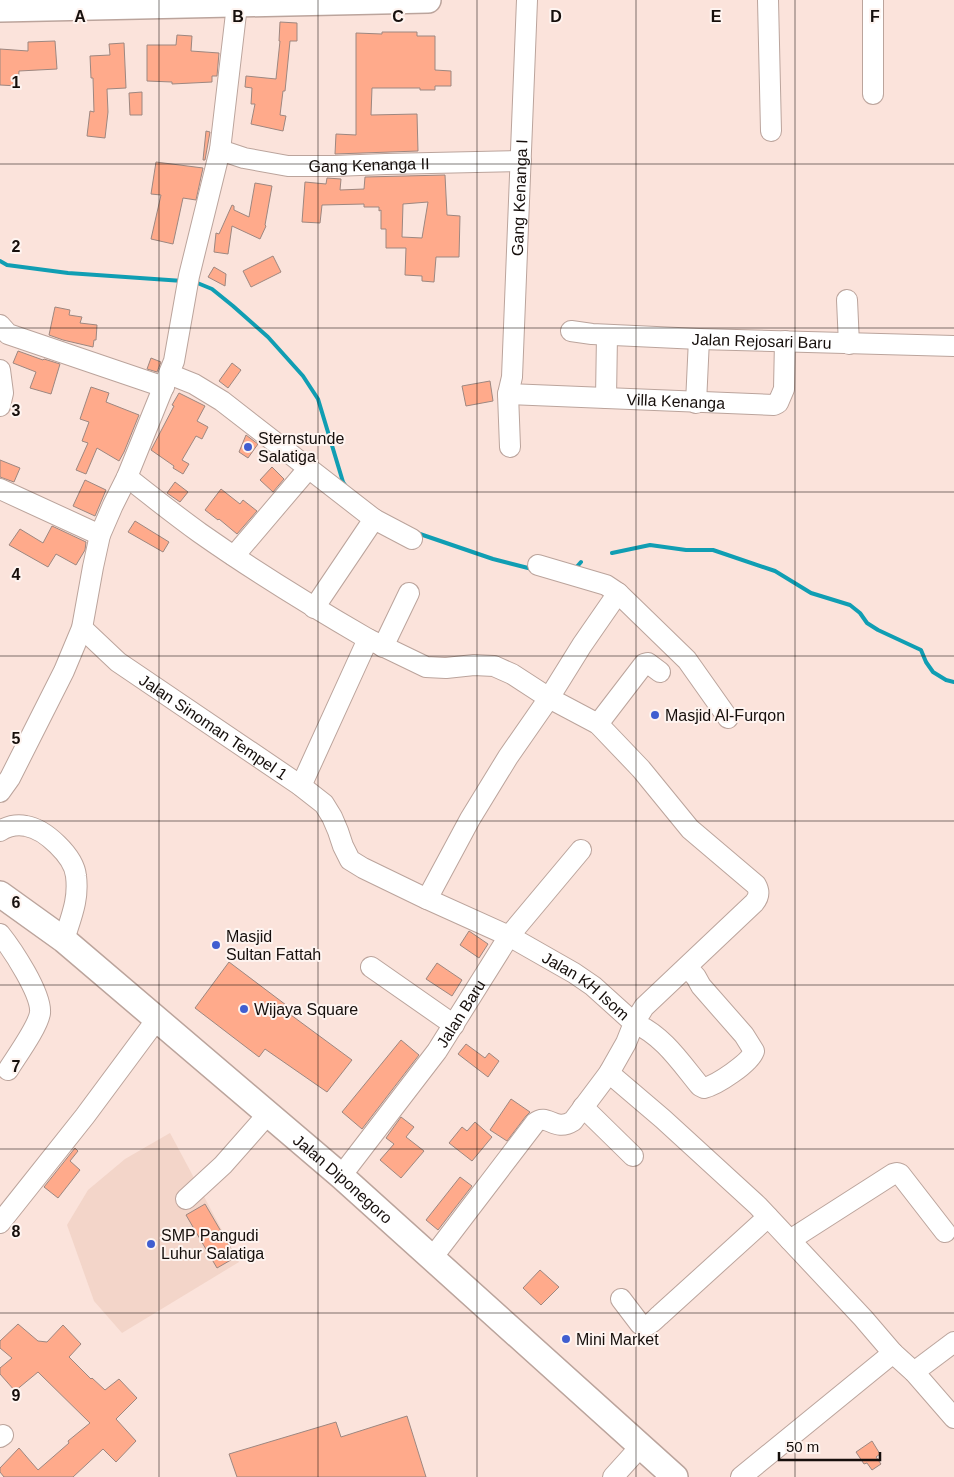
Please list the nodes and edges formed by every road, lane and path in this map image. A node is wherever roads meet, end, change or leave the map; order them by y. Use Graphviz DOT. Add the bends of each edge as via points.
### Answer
graph roads {
  1 [pos="428,0"];
  2 [pos="527,0"];
  3 [pos="768,0"];
  4 [pos="873,0"];
  5 [pos="386,1"];
  6 [pos="52,4"];
  7 [pos="237,5"];
  8 [pos="0,9"];
  9 [pos="873,94"];
  10 [pos="771,131"];
  11 [pos="220,150"];
  12 [pos="521,161"];
  13 [pos="847,300"];
  14 [pos="0,325"];
  15 [pos="571,331"];
  16 [pos="606,334"];
  17 [pos="699,339"];
  18 [pos="785,341"];
  19 [pos="849,344"];
  20 [pos="954,346"];
  21 [pos="0,370"];
  22 [pos="166,381"];
  23 [pos="508,394"];
  24 [pos="606,398"];
  25 [pos="696,402"];
  26 [pos="0,406"];
  27 [pos="510,447"];
  28 [pos="308,469"];
  29 [pos="127,477"];
  30 [pos="0,489"];
  31 [pos="374,519"];
  32 [pos="100,535"];
  33 [pos="412,539"];
  34 [pos="234,556"];
  35 [pos="538,565"];
  36 [pos="409,593"];
  37 [pos="613,593"];
  38 [pos="314,608"];
  39 [pos="82,628"];
  40 [pos="375,643"];
  41 [pos="660,672"];
  42 [pos="548,698"];
  43 [pos="728,718"];
  44 [pos="598,724"];
  45 [pos="302,786"];
  46 [pos="0,792"];
  47 [pos="0,831"];
  48 [pos="338,831"];
  49 [pos="581,850"];
  50 [pos="0,894"];
  51 [pos="427,899"];
  52 [pos="0,934"];
  53 [pos="509,936"];
  54 [pos="64,940"];
  55 [pos="371,967"];
  56 [pos="687,967"];
  57 [pos="157,1019"];
  58 [pos="634,1023"];
  59 [pos="454,1025"];
  60 [pos="8,1070"];
  61 [pos="609,1073"];
  62 [pos="583,1107"];
  63 [pos="268,1114"];
  64 [pos="633,1156"];
  65 [pos="341,1176"];
  66 [pos="186,1199"];
  67 [pos="768,1217"];
  68 [pos="0,1223"];
  69 [pos="945,1232"];
  70 [pos="790,1240"];
  71 [pos="432,1258"];
  72 [pos="621,1299"];
  73 [pos="954,1342"];
  74 [pos="893,1353"];
  75 [pos="914,1372"];
  76 [pos="954,1418"];
  77 [pos="641,1446"];
  78 [pos="613,1477"];
  79 [pos="675,1477"];
  80 [pos="741,1477"];
  1 -- 5 [label="main road"];
  2 -- 12 [label="street, Gang Kenanga I"];
  3 -- 10 [label="street"];
  4 -- 9 [label="street"];
  5 -- 7 [label="main road"];
  6 -- 7 [label="main road"];
  6 -- 8 [label="main road"];
  7 -- 11 [label="street"];
  11 -- 12 [label="street, Gang Kenanga II" via="288,166"];
  11 -- 22 [label="street" via="188,285 174,361"];
  12 -- 23 [label="street, Gang Kenanga I" via="512,377"];
  13 -- 19 [label="street"];
  14 -- 22 [label="street" via="8,334"];
  15 -- 16 [label="street, Jalan Rejosari Baru"];
  16 -- 17 [label="street, Jalan Rejosari Baru"];
  16 -- 24 [label="street"];
  17 -- 18 [label="street, Jalan Rejosari Baru"];
  17 -- 25 [label="street"];
  18 -- 19 [label="street, Jalan Rejosari Baru"];
  18 -- 25 [label="street, Villa Kenanga" via="784,389 778,404"];
  19 -- 20 [label="street, Jalan Rejosari Baru"];
  21 -- 26 [label="street" via="3,393"];
  22 -- 28 [label="street" via="194,384 208,391"];
  22 -- 29 [label="street"];
  23 -- 24 [label="street, Villa Kenanga"];
  23 -- 27 [label="street"];
  24 -- 25 [label="street, Villa Kenanga"];
  28 -- 31 [label="street"];
  28 -- 34 [label="street"];
  29 -- 32 [label="street"];
  29 -- 34 [label="street"];
  30 -- 32 [label="street"];
  31 -- 33 [label="street"];
  31 -- 38 [label="street"];
  32 -- 39 [label="street"];
  34 -- 38 [label="street"];
  35 -- 37 [label="street" via="568,573"];
  36 -- 40 [label="street"];
  37 -- 42 [label="street"];
  37 -- 43 [label="street" via="687,660"];
  38 -- 40 [label="street"];
  39 -- 45 [label="street, Jalan Sinoman Tempel 1" via="118,662"];
  39 -- 46 [label="street" via="64,670"];
  40 -- 42 [label="street" via="426,667 494,666"];
  40 -- 45 [label="street"];
  41 -- 44 [label="street" via="648,663 644,664"];
  42 -- 44 [label="street"];
  42 -- 51 [label="street" via="470,819"];
  44 -- 56 [label="street" via="641,769 690,829 758,889 754,903"];
  45 -- 48 [label="street, Jalan Sinoman Tempel 1" via="324,804"];
  47 -- 54 [label="street" via="8,826 27,826 40,831 63,849 72,862 76,874 76,903"];
  48 -- 51 [label="street, Jalan KH Isom" via="350,860"];
  49 -- 53 [label="street, Jalan Baru"];
  50 -- 54 [label="main road, Jalan Diponegoro"];
  51 -- 53 [label="street, Jalan KH Isom"];
  52 -- 60 [label="street" via="32,984 40,1013"];
  53 -- 58 [label="street, Jalan KH Isom" via="593,986"];
  53 -- 59 [label="street, Jalan Baru"];
  54 -- 57 [label="main road, Jalan Diponegoro"];
  55 -- 59 [label="street"];
  56 -- 58 [label="street" via="644,1007"];
  56 -- 58 [label="street" via="744,1035 754,1051 753,1055 716,1083 704,1088 674,1052 645,1027"];
  57 -- 63 [label="main road, Jalan Diponegoro"];
  57 -- 68 [label="street"];
  58 -- 61 [label="street, Jalan KH Isom"];
  59 -- 65 [label="street, Jalan Baru" via="437,1052"];
  61 -- 62 [label="street, Jalan KH Isom"];
  61 -- 67 [label="street" via="664,1119"];
  62 -- 64 [label="street"];
  62 -- 71 [label="street, Jalan KH Isom" via="567,1124 556,1125 544,1119 535,1123"];
  63 -- 65 [label="main road, Jalan Diponegoro"];
  63 -- 66 [label="street" via="223,1165"];
  65 -- 71 [label="main road, Jalan Diponegoro"];
  67 -- 70 [label="street"];
  67 -- 72 [label="street" via="647,1326 640,1324"];
  69 -- 70 [label="street" via="897,1172"];
  70 -- 74 [label="street"];
  71 -- 77 [label="main road, Jalan Diponegoro"];
  73 -- 75 [label="street"];
  74 -- 75 [label="street"];
  74 -- 80 [label="street"];
  75 -- 76 [label="street"];
  77 -- 78 [label="street"];
  77 -- 79 [label="main road, Jalan Diponegoro"];
}
